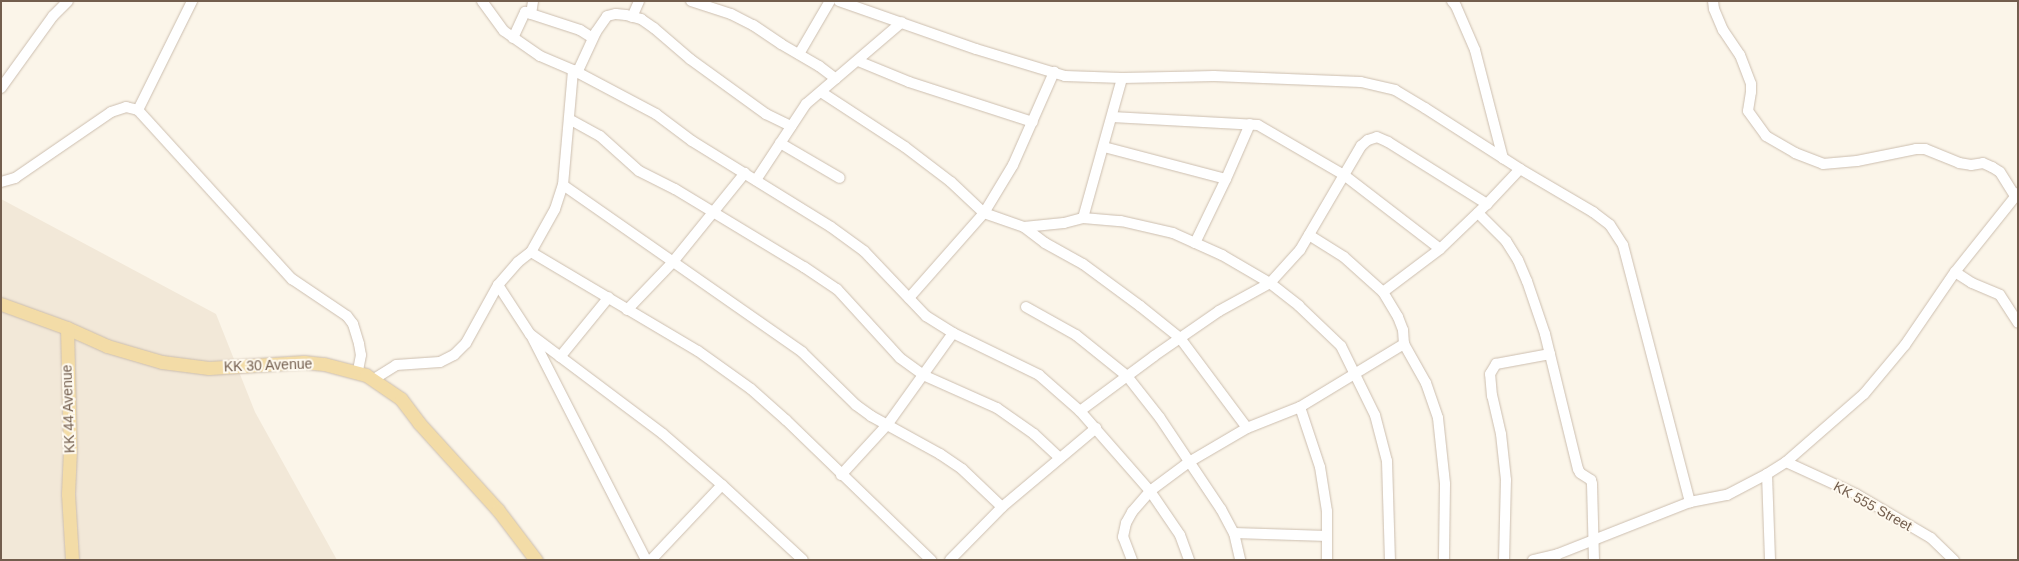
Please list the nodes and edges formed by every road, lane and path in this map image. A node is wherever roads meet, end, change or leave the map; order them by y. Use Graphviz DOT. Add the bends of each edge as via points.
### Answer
graph roads {
  1 [pos="68,1"];
  2 [pos="192,1"];
  3 [pos="482,1"];
  4 [pos="533,1"];
  5 [pos="640,1"];
  6 [pos="690,1"];
  7 [pos="830,1"];
  8 [pos="839,1"];
  9 [pos="1452,1"];
  10 [pos="1713,1"];
  11 [pos="530,14"];
  12 [pos="632,17"];
  13 [pos="902,22"];
  14 [pos="513,38"];
  15 [pos="593,38"];
  16 [pos="799,54"];
  17 [pos="858,61"];
  18 [pos="575,72"];
  19 [pos="1054,72"];
  20 [pos="1122,78"];
  21 [pos="836,79"];
  22 [pos="1,88"];
  23 [pos="820,92"];
  24 [pos="138,110"];
  25 [pos="1112,116"];
  26 [pos="569,119"];
  27 [pos="1033,122"];
  28 [pos="1250,124"];
  29 [pos="791,126"];
  30 [pos="780,143"];
  31 [pos="1104,147"];
  32 [pos="1503,158"];
  33 [pos="1520,169"];
  34 [pos="745,173"];
  35 [pos="1344,175"];
  36 [pos="840,178"];
  37 [pos="1226,179"];
  38 [pos="756,180"];
  39 [pos="1,182"];
  40 [pos="563,185"];
  41 [pos="2017,194"];
  42 [pos="1487,204"];
  43 [pos="713,212"];
  44 [pos="984,213"];
  45 [pos="1478,213"];
  46 [pos="1083,218"];
  47 [pos="1024,227"];
  48 [pos="1310,235"];
  49 [pos="1195,243"];
  50 [pos="1440,249"];
  51 [pos="531,252"];
  52 [pos="672,262"];
  53 [pos="1955,272"];
  54 [pos="1270,283"];
  55 [pos="498,285"];
  56 [pos="1383,292"];
  57 [pos="609,297"];
  58 [pos="909,298"];
  59 [pos="1,304"];
  60 [pos="1026,307"];
  61 [pos="627,310"];
  62 [pos="2018,323"];
  63 [pos="67,328"];
  64 [pos="953,333"];
  65 [pos="530,334"];
  66 [pos="1180,338"];
  67 [pos="1404,344"];
  68 [pos="1550,354"];
  69 [pos="560,358"];
  70 [pos="358,372"];
  71 [pos="1356,374"];
  72 [pos="923,375"];
  73 [pos="1127,376"];
  74 [pos="374,379"];
  75 [pos="1300,406"];
  76 [pos="1080,411"];
  77 [pos="887,425"];
  78 [pos="1096,428"];
  79 [pos="1247,428"];
  80 [pos="1060,458"];
  81 [pos="1189,462"];
  82 [pos="1786,462"];
  83 [pos="1767,474"];
  84 [pos="841,475"];
  85 [pos="722,484"];
  86 [pos="1150,491"];
  87 [pos="1690,502"];
  88 [pos="1002,507"];
  89 [pos="1234,533"];
  90 [pos="1327,536"];
  91 [pos="1592,541"];
  92 [pos="72,560"];
  93 [pos="536,560"];
  94 [pos="646,560"];
  95 [pos="651,560"];
  96 [pos="803,560"];
  97 [pos="931,560"];
  98 [pos="950,560"];
  99 [pos="1132,560"];
  100 [pos="1189,560"];
  101 [pos="1240,560"];
  102 [pos="1327,560"];
  103 [pos="1390,560"];
  104 [pos="1444,560"];
  105 [pos="1504,560"];
  106 [pos="1533,560"];
  107 [pos="1594,560"];
  108 [pos="1770,560"];
  109 [pos="1954,560"];
  1 -- 22 [label="street" via="53,16"];
  2 -- 24 [label="street"];
  3 -- 14 [label="street" via="504,31"];
  4 -- 11 [label="street"];
  5 -- 12 [label="street"];
  6 -- 16 [label="street" via="737,16"];
  7 -- 16 [label="street"];
  8 -- 13 [label="street"];
  9 -- 32 [label="street" via="1475,50"];
  10 -- 41 [label="street" via="1723,30 1740,56 1751,84 1748,111 1766,136 1795,153 1823,164 1925,149 1959,163 1983,163 1992,167 2000,172"];
  11 -- 14 [label="street" via="525,12"];
  11 -- 15 [label="street" via="580,30"];
  12 -- 15 [label="street" via="616,14 608,16"];
  12 -- 29 [label="street" via="641,19 654,28 690,59 766,114"];
  13 -- 17 [label="street"];
  13 -- 19 [label="street" via="976,49"];
  14 -- 18 [label="street" via="540,56"];
  15 -- 18 [label="street"];
  16 -- 21 [label="street"];
  17 -- 21 [label="street"];
  17 -- 27 [label="street" via="909,82"];
  18 -- 26 [label="street"];
  18 -- 34 [label="street" via="656,114 692,141"];
  19 -- 20 [label="street" via="1076,77"];
  19 -- 27 [label="street"];
  20 -- 25 [label="street"];
  20 -- 32 [label="street" via="1221,77 1361,82 1380,85 1395,90"];
  21 -- 23 [label="street"];
  23 -- 29 [label="street" via="806,104"];
  23 -- 44 [label="street" via="905,147 951,182"];
  24 -- 39 [label="street" via="126,107 111,112 15,178"];
  24 -- 70 [label="street" via="292,279 347,316 353,324 359,344 361,355"];
  25 -- 28 [label="street"];
  25 -- 31 [label="street"];
  26 -- 40 [label="street"];
  26 -- 43 [label="street" via="600,136 639,171"];
  27 -- 44 [label="street" via="1013,166"];
  28 -- 35 [label="street" via="1258,125"];
  28 -- 37 [label="street"];
  29 -- 30 [label="street"];
  30 -- 36 [label="street"];
  30 -- 38 [label="street"];
  31 -- 37 [label="street"];
  31 -- 46 [label="street"];
  32 -- 33 [label="street"];
  33 -- 42 [label="street"];
  33 -- 87 [label="street" via="1593,212 1610,225 1623,245"];
  34 -- 38 [label="street"];
  34 -- 43 [label="street"];
  35 -- 42 [label="street" via="1361,146 1377,137"];
  35 -- 48 [label="street"];
  35 -- 50 [label="street"];
  37 -- 49 [label="street"];
  38 -- 58 [label="street" via="864,251"];
  40 -- 51 [label="street" via="555,209"];
  40 -- 52 [label="street"];
  41 -- 53 [label="street"];
  42 -- 45 [label="street"];
  43 -- 52 [label="street"];
  43 -- 72 [label="street" via="804,266 837,289 885,344"];
  44 -- 47 [label="street"];
  44 -- 58 [label="street"];
  45 -- 50 [label="street"];
  45 -- 68 [label="street" via="1506,241 1518,260"];
  46 -- 47 [label="street" via="1064,223"];
  46 -- 49 [label="street" via="1121,221 1166,231"];
  47 -- 66 [label="street" via="1045,243 1083,264"];
  48 -- 54 [label="street" via="1289,264"];
  48 -- 56 [label="street" via="1344,257"];
  49 -- 54 [label="street" via="1222,255"];
  50 -- 56 [label="street"];
  51 -- 55 [label="street" via="518,262"];
  51 -- 57 [label="street"];
  52 -- 61 [label="street"];
  52 -- 77 [label="street" via="802,352 856,405"];
  53 -- 62 [label="street" via="1972,283 2000,295"];
  53 -- 82 [label="street" via="1906,345 1864,394"];
  54 -- 66 [label="street" via="1219,311"];
  54 -- 71 [label="street" via="1316,321 1341,346"];
  55 -- 65 [label="street"];
  55 -- 74 [label="street" via="466,343 454,355 440,362 396,365"];
  56 -- 67 [label="street" via="1398,317 1403,330"];
  57 -- 61 [label="street"];
  57 -- 69 [label="street"];
  58 -- 64 [label="street" via="926,316"];
  59 -- 63 [label="main road"];
  60 -- 73 [label="street" via="1076,335"];
  61 -- 84 [label="street" via="698,351 751,389"];
  63 -- 70 [label="main road, KK 30 Avenue" via="123,351 184,366 216,367 304,362"];
  63 -- 92 [label="main road, KK 44 Avenue" via="70,450 68,494"];
  64 -- 72 [label="street"];
  64 -- 76 [label="street" via="1039,375"];
  65 -- 69 [label="street"];
  65 -- 94 [label="street"];
  66 -- 73 [label="street"];
  66 -- 79 [label="street"];
  67 -- 71 [label="street"];
  67 -- 104 [label="street" via="1426,383 1438,418 1445,484"];
  68 -- 91 [label="street" via="1578,469 1592,484"];
  68 -- 105 [label="street" via="1496,364 1490,374 1506,480"];
  69 -- 85 [label="street" via="663,434"];
  70 -- 74 [label="main road, KK 30 Avenue"];
  71 -- 75 [label="street"];
  71 -- 103 [label="street" via="1375,415 1388,461"];
  72 -- 77 [label="street"];
  72 -- 80 [label="street" via="997,408 1034,434"];
  73 -- 76 [label="street"];
  73 -- 81 [label="street" via="1160,418"];
  74 -- 93 [label="main road, KK 30 Avenue" via="401,400 498,510"];
  75 -- 79 [label="street"];
  75 -- 90 [label="street" via="1320,466 1327,511"];
  76 -- 78 [label="street"];
  77 -- 84 [label="street"];
  77 -- 88 [label="street" via="962,469"];
  78 -- 80 [label="street"];
  78 -- 86 [label="street"];
  79 -- 81 [label="street"];
  80 -- 88 [label="street"];
  81 -- 86 [label="street"];
  81 -- 89 [label="street"];
  82 -- 83 [label="street"];
  82 -- 109 [label="street, KK 555 Street" via="1856,494 1931,538"];
  83 -- 87 [label="street" via="1727,495"];
  83 -- 108 [label="street"];
  84 -- 97 [label="street"];
  85 -- 95 [label="street"];
  85 -- 96 [label="street"];
  86 -- 99 [label="street" via="1126,523 1123,537"];
  86 -- 100 [label="street" via="1180,535"];
  87 -- 91 [label="street"];
  88 -- 98 [label="street"];
  89 -- 90 [label="street"];
  89 -- 101 [label="street"];
  90 -- 102 [label="street"];
  91 -- 106 [label="street"];
  91 -- 107 [label="street"];
}
